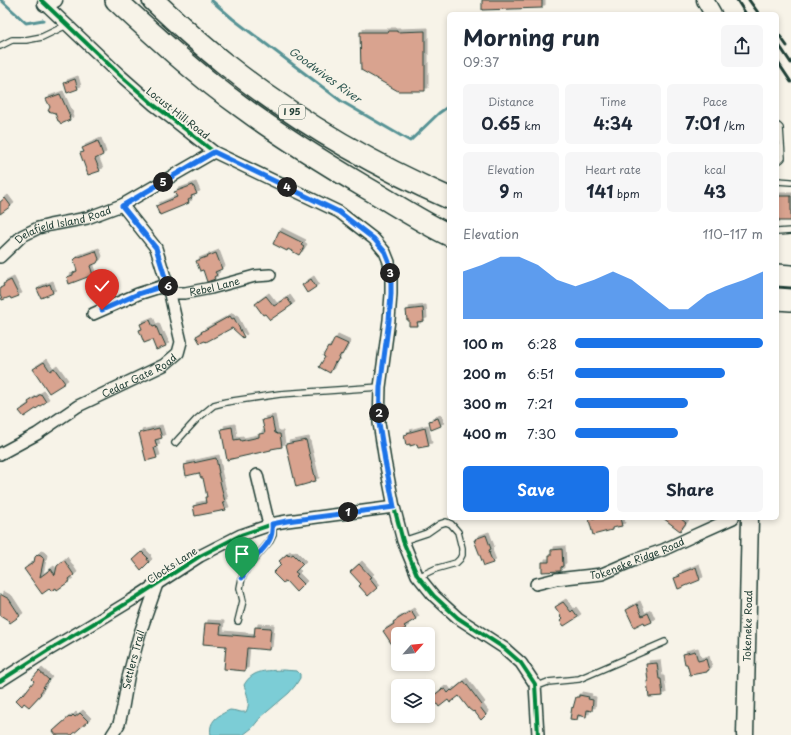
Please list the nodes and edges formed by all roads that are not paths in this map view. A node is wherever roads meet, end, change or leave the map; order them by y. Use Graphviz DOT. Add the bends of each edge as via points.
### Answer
graph roads {
  1 [pos="116,0"];
  2 [pos="153,0"];
  3 [pos="705,0"];
  4 [pos="47,1"];
  5 [pos="712,12"];
  6 [pos="67,25"];
  7 [pos="1,45"];
  8 [pos="309,124"];
  9 [pos="779,127"];
  10 [pos="214,152"];
  11 [pos="779,160"];
  12 [pos="328,164"];
  13 [pos="779,181"];
  14 [pos="791,182"];
  15 [pos="447,183"];
  16 [pos="447,197"];
  17 [pos="122,206"];
  18 [pos="447,224"];
  19 [pos="791,231"];
  20 [pos="779,232"];
  21 [pos="447,234"];
  22 [pos="0,257"];
  23 [pos="270,275"];
  24 [pos="779,275"];
  25 [pos="791,276"];
  26 [pos="169,290"];
  27 [pos="779,299"];
  28 [pos="791,300"];
  29 [pos="93,314"];
  30 [pos="380,387"];
  31 [pos="175,443"];
  32 [pos="0,454"];
  33 [pos="258,474"];
  34 [pos="394,507"];
  35 [pos="729,520"];
  36 [pos="750,520"];
  37 [pos="271,525"];
  38 [pos="403,541"];
  39 [pos="418,577"];
  40 [pos="157,584"];
  41 [pos="536,584"];
  42 [pos="238,621"];
  43 [pos="665,642"];
  44 [pos="0,681"];
  45 [pos="535,687"];
  46 [pos="112,735"];
  47 [pos="538,735"];
  48 [pos="745,735"];
  1 -- 12 [label="highway, I 95" via="215,87 270,128"];
  2 -- 8 [label="highway, I 95" via="184,30 226,64"];
  3 -- 5 [label="main road"];
  4 -- 6 [label="street, Locust Hill Road"];
  6 -- 7 [label="lane" via="42,37 12,40"];
  6 -- 10 [label="street, Locust Hill Road" via="154,105"];
  8 -- 15 [label="highway"];
  8 -- 16 [label="highway, I 95" via="370,160"];
  9 -- 11 [label="lane" via="782,158"];
  10 -- 17 [label="street, Delafield Island Road"];
  10 -- 30 [label="street, Locust Hill Road" via="339,212 374,239 385,252 389,262 391,294"];
  12 -- 18 [label="highway, I 95" via="388,197"];
  12 -- 21 [label="highway"];
  13 -- 14 [label="lane"];
  17 -- 22 [label="street, Delafield Island Road" via="87,218 38,228 22,236"];
  17 -- 26 [label="street, Cedar Gate Road" via="156,248"];
  19 -- 20 [label="lane"];
  23 -- 26 [label="street, Rebel Lane" via="255,276 185,293 173,293"];
  24 -- 25 [label="highway"];
  26 -- 29 [label="street, Rebel Lane" via="160,287"];
  26 -- 32 [label="street, Cedar Gate Road" via="181,342 178,353 164,365 78,406 37,434"];
  27 -- 28 [label="highway"];
  30 -- 31 [label="lane" via="280,394 214,404 196,419"];
  30 -- 34 [label="street, Locust Hill Road" via="379,423"];
  33 -- 37 [label="street"];
  34 -- 37 [label="street, Clocks Lane"];
  34 -- 38 [label="street, Locust Hill Road"];
  35 -- 41 [label="street, Tokeneke Ridge Road" via="602,574 556,578"];
  36 -- 48 [label="main road, Tokeneke Road"];
  37 -- 40 [label="street, Clocks Lane" via="241,535 200,556"];
  37 -- 42 [label="lane" via="273,535 270,541 247,568 242,578 240,588 243,601"];
  38 -- 39 [label="street, Locust Hill Road"];
  38 -- 39 [label="lane" via="427,533 446,522 458,532 462,548 460,559 456,563"];
  39 -- 45 [label="street, Locust Hill Road" via="458,618 504,648 521,663"];
  40 -- 44 [label="street, Clocks Lane"];
  40 -- 46 [label="street, Settlers Trail" via="128,678 119,724"];
  43 -- 45 [label="lane" via="579,679 548,682"];
  45 -- 47 [label="street, Locust Hill Road"];
}
